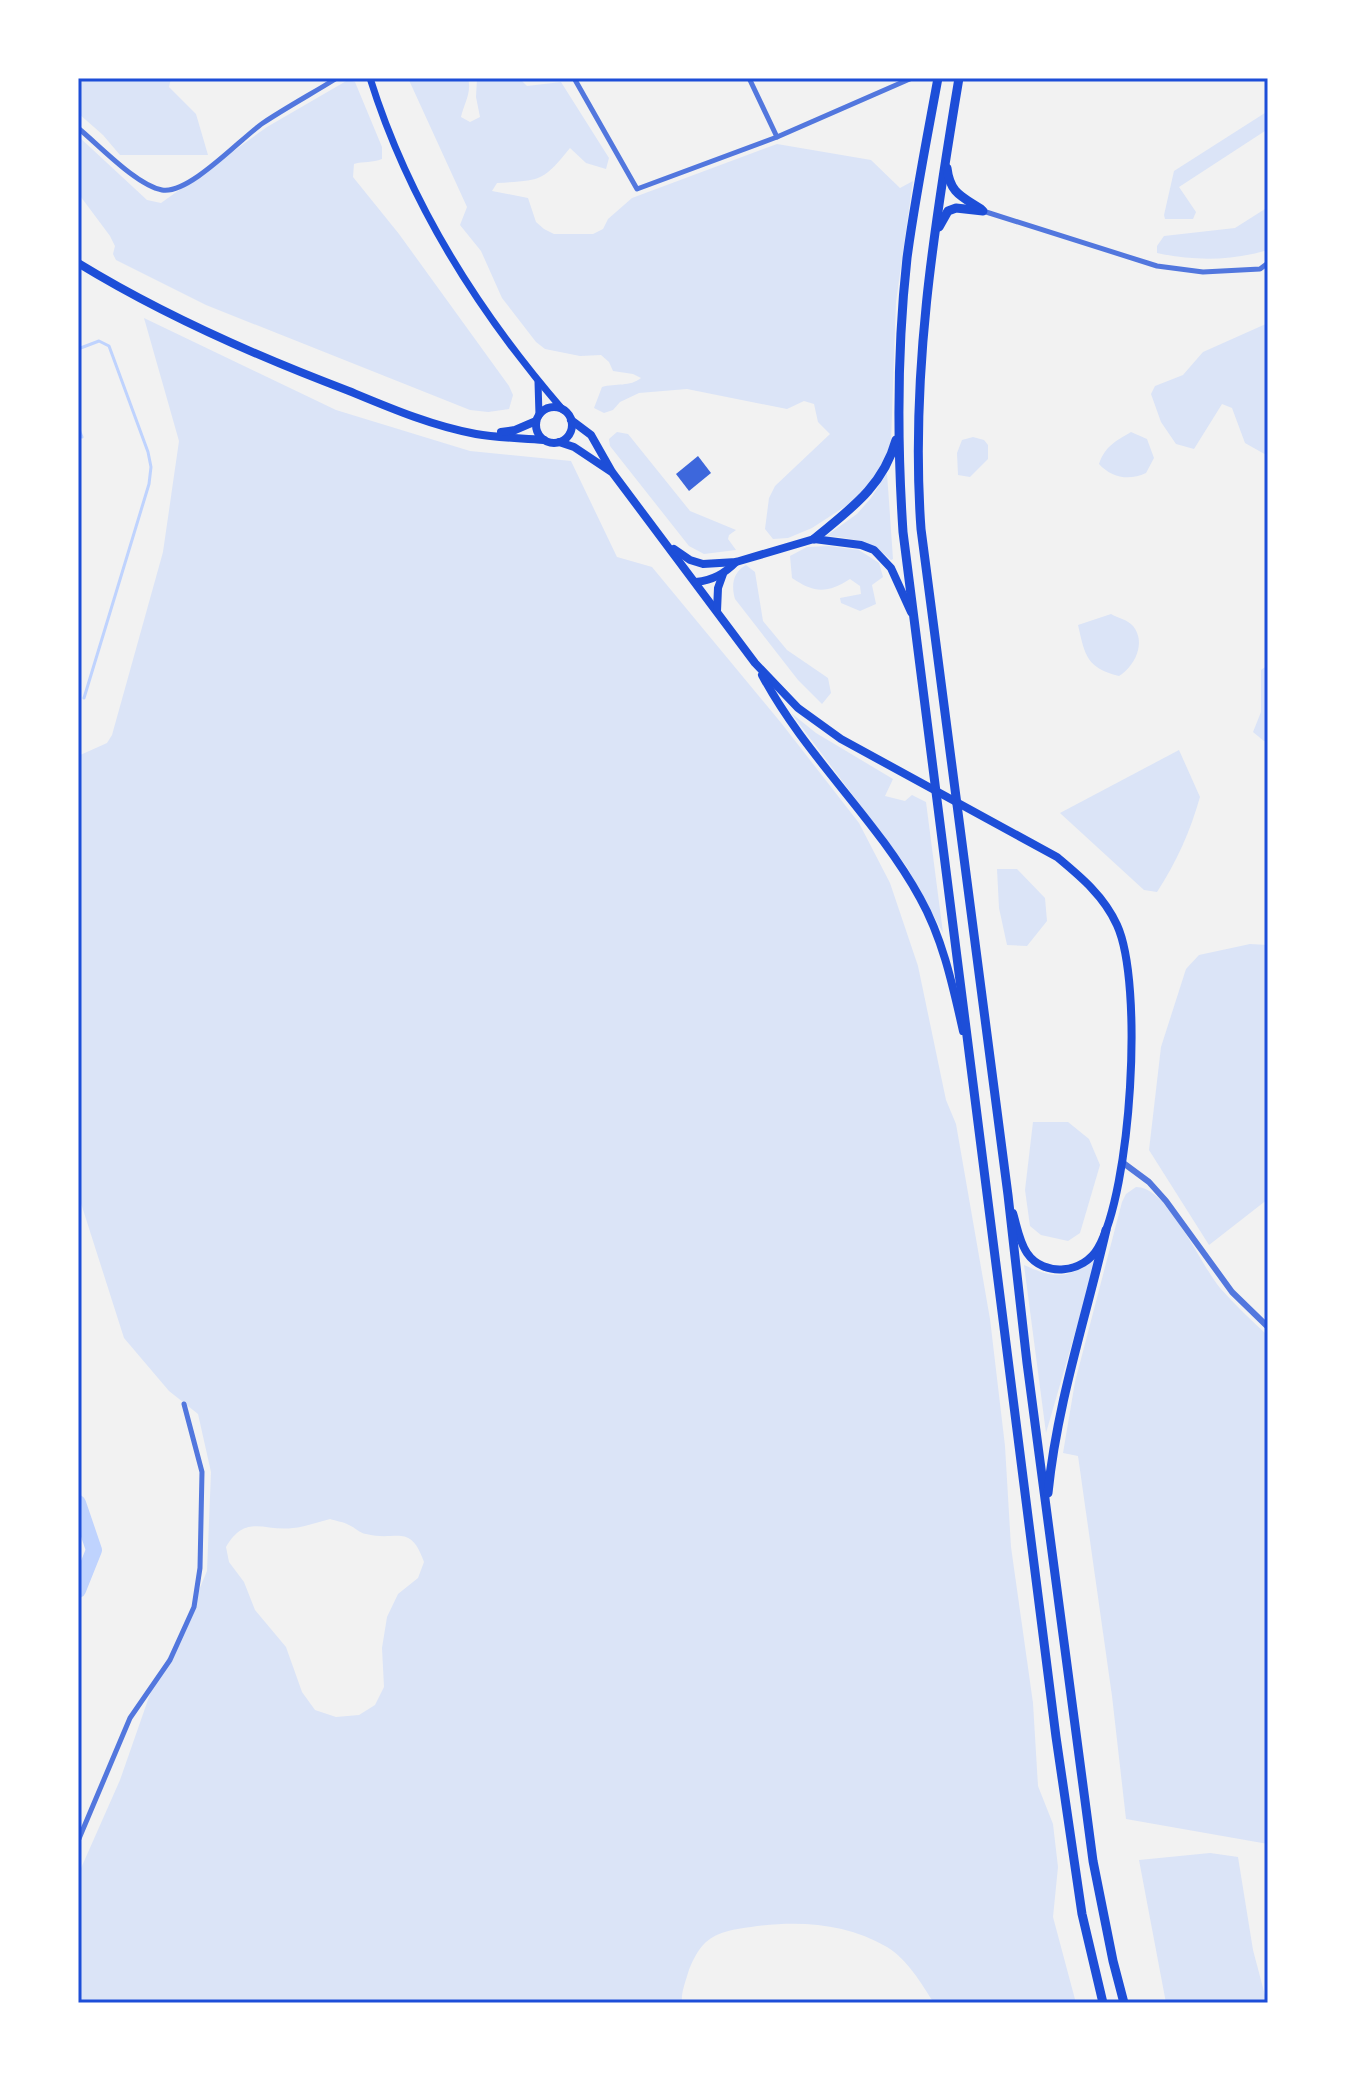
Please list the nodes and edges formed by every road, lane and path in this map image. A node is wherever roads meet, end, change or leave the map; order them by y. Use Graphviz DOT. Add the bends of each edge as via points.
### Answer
graph roads {
  1 [pos="337,78"];
  2 [pos="370,78"];
  3 [pos="574,78"];
  4 [pos="749,78"];
  5 [pos="912,78"];
  6 [pos="938,78"];
  7 [pos="959,78"];
  8 [pos="78,128"];
  9 [pos="777,137"];
  10 [pos="946,154"];
  11 [pos="983,211"];
  12 [pos="931,249"];
  13 [pos="78,263"];
  14 [pos="1268,263"];
  15 [pos="537,380"];
  16 [pos="563,410"];
  17 [pos="537,418"];
  18 [pos="571,420"];
  19 [pos="898,433"];
  20 [pos="484,435"];
  21 [pos="544,440"];
  22 [pos="558,442"];
  23 [pos="612,472"];
  24 [pos="814,539"];
  25 [pos="667,543"];
  26 [pos="736,562"];
  27 [pos="703,564"];
  28 [pos="723,574"];
  29 [pos="696,582"];
  30 [pos="717,611"];
  31 [pos="913,618"];
  32 [pos="755,663"];
  33 [pos="968,1052"];
  34 [pos="1122,1162"];
  35 [pos="1008,1195"];
  36 [pos="1106,1230"];
  37 [pos="1268,1327"];
  38 [pos="184,1404"];
  39 [pos="1046,1509"];
  40 [pos="78,1841"];
  41 [pos="1103,2003"];
  42 [pos="1124,2003"];
  1 -- 8 [label="street" via="261,125 202,174 169,191 140,179"];
  2 -- 15 [label="main road" via="435,227 500,332"];
  3 -- 9 [label="street" via="637,189"];
  4 -- 9 [label="street"];
  5 -- 9 [label="street"];
  6 -- 19 [label="highway" via="908,257"];
  7 -- 10 [label="highway"];
  10 -- 11 [label="highway" via="949,184"];
  10 -- 12 [label="highway"];
  11 -- 12 [label="highway" via="948,211"];
  11 -- 14 [label="street" via="1157,266 1203,272 1260,269"];
  12 -- 35 [label="highway" via="921,359 921,529"];
  13 -- 20 [label="main road" via="283,366 412,416"];
  15 -- 16 [label="main road"];
  15 -- 17 [label="main road"];
  16 -- 17 [label="main road" via="550,407"];
  16 -- 18 [label="main road"];
  17 -- 20 [label="main road" via="515,430"];
  17 -- 21 [label="main road" via="537,432"];
  18 -- 22 [label="main road" via="569,434"];
  18 -- 23 [label="main road" via="591,435"];
  19 -- 24 [label="highway" via="875,486"];
  19 -- 31 [label="highway"];
  20 -- 21 [label="main road"];
  21 -- 22 [label="main road"];
  22 -- 23 [label="main road"];
  23 -- 25 [label="main road"];
  24 -- 26 [label="main road"];
  24 -- 31 [label="main road" via="874,550 898,580"];
  25 -- 27 [label="main road"];
  25 -- 29 [label="main road"];
  26 -- 27 [label="main road"];
  26 -- 28 [label="main road"];
  27 -- 29 [label="main road"];
  28 -- 29 [label="main road"];
  28 -- 30 [label="main road"];
  29 -- 30 [label="main road"];
  30 -- 32 [label="main road"];
  31 -- 33 [label="highway"];
  32 -- 33 [label="main road" via="777,704 921,899 952,982"];
  32 -- 34 [label="main road" via="814,722 1057,857 1100,897 1117,924 1127,959 1132,1010"];
  33 -- 41 [label="highway" via="1056,1737 1082,1914"];
  34 -- 36 [label="main road"];
  34 -- 37 [label="street" via="1166,1201 1232,1292"];
  35 -- 36 [label="main road" via="1026,1251 1041,1266 1069,1269 1082,1263 1097,1251"];
  35 -- 39 [label="highway"];
  36 -- 39 [label="highway" via="1053,1450"];
  38 -- 40 [label="street" via="202,1472 194,1607 170,1660 130,1718"];
  39 -- 42 [label="highway" via="1093,1861"];
}
